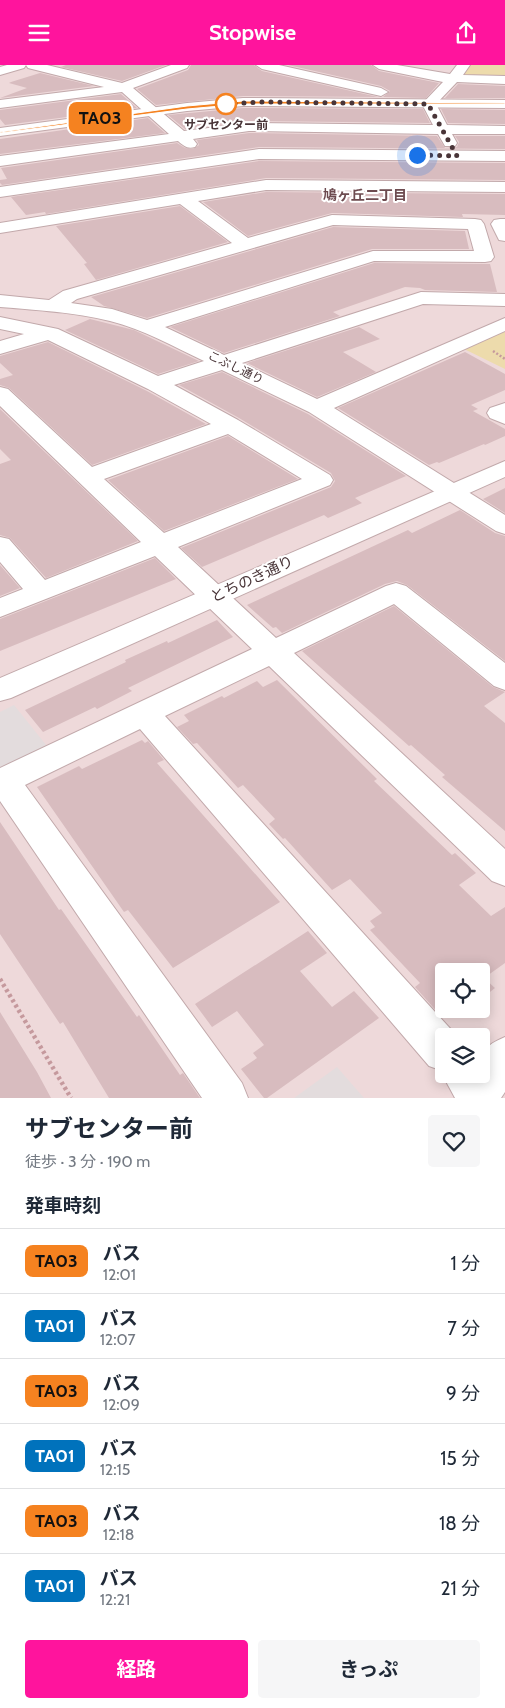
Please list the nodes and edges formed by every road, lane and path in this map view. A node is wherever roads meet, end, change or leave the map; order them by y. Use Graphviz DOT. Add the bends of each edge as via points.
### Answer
graph roads {
  1 [pos="20,65"];
  2 [pos="32,65"];
  3 [pos="143,65"];
  4 [pos="183,65"];
  5 [pos="262,65"];
  6 [pos="379,65"];
  7 [pos="464,65"];
  8 [pos="0,71"];
  9 [pos="167,71"];
  10 [pos="453,79"];
  11 [pos="505,80"];
  12 [pos="361,87"];
  13 [pos="9,88"];
  14 [pos="125,89"];
  15 [pos="44,99"];
  16 [pos="358,103"];
  17 [pos="0,104"];
  18 [pos="428,104"];
  19 [pos="505,104"];
  20 [pos="152,111"];
  21 [pos="443,130"];
  22 [pos="505,130"];
  23 [pos="0,132"];
  24 [pos="181,136"];
  25 [pos="457,156"];
  26 [pos="505,157"];
  27 [pos="0,161"];
  28 [pos="211,161"];
  29 [pos="232,179"];
  30 [pos="474,186"];
  31 [pos="505,187"];
  32 [pos="0,192"];
  33 [pos="183,198"];
  34 [pos="505,224"];
  35 [pos="0,228"];
  36 [pos="505,236"];
  37 [pos="246,245"];
  38 [pos="505,300"];
  39 [pos="0,301"];
  40 [pos="53,306"];
  41 [pos="0,323"];
  42 [pos="505,324"];
  43 [pos="147,326"];
  44 [pos="51,333"];
  45 [pos="0,348"];
  46 [pos="224,362"];
  47 [pos="156,384"];
  48 [pos="0,394"];
  49 [pos="317,407"];
  50 [pos="505,410"];
  51 [pos="505,417"];
  52 [pos="230,425"];
  53 [pos="505,468"];
  54 [pos="86,477"];
  55 [pos="450,491"];
  56 [pos="505,526"];
  57 [pos="0,545"];
  58 [pos="158,545"];
  59 [pos="41,592"];
  60 [pos="214,596"];
  61 [pos="0,608"];
  62 [pos="271,652"];
  63 [pos="505,679"];
  64 [pos="0,690"];
  65 [pos="144,713"];
  66 [pos="2,782"];
  67 [pos="505,871"];
  68 [pos="0,979"];
  69 [pos="435,1042"];
  70 [pos="505,1057"];
  71 [pos="473,1088"];
  72 [pos="71,1098"];
  73 [pos="227,1098"];
  1 -- 8 [label="street"];
  2 -- 14 [label="street"];
  3 -- 9 [label="street"];
  4 -- 9 [label="street"];
  5 -- 12 [label="street"];
  6 -- 10 [label="street"];
  7 -- 10 [label="street"];
  9 -- 14 [label="street" via="129,84"];
  10 -- 11 [label="street"];
  10 -- 18 [label="street"];
  12 -- 16 [label="street" via="374,93 373,97"];
  12 -- 18 [label="street"];
  13 -- 15 [label="street"];
  14 -- 15 [label="street"];
  14 -- 20 [label="street"];
  15 -- 17 [label="street"];
  16 -- 18 [label="street"];
  16 -- 20 [label="street" via="243,102"];
  18 -- 19 [label="street"];
  18 -- 21 [label="street"];
  20 -- 23 [label="street"];
  20 -- 24 [label="street"];
  21 -- 22 [label="street"];
  21 -- 24 [label="street" via="250,127"];
  21 -- 25 [label="street"];
  24 -- 27 [label="street"];
  24 -- 28 [label="street"];
  25 -- 26 [label="street"];
  25 -- 28 [label="street" via="259,154"];
  25 -- 30 [label="street"];
  28 -- 29 [label="street"];
  28 -- 32 [label="street"];
  29 -- 30 [label="street" via="266,185"];
  29 -- 33 [label="street"];
  30 -- 31 [label="street"];
  33 -- 35 [label="street"];
  33 -- 37 [label="street"];
  34 -- 36 [label="street" via="500,224"];
  37 -- 40 [label="street" via="70,295"];
  37 -- 43 [label="street" via="332,220 475,224 485,257 373,255"];
  38 -- 46 [label="street" via="420,298"];
  39 -- 40 [label="street, こぶし通り"];
  40 -- 43 [label="street, こぶし通り" via="112,315"];
  41 -- 44 [label="street"];
  42 -- 49 [label="street"];
  43 -- 46 [label="street, こぶし通り"];
  44 -- 45 [label="street"];
  44 -- 47 [label="street"];
  46 -- 47 [label="street"];
  46 -- 49 [label="street, こぶし通り"];
  47 -- 52 [label="street"];
  48 -- 54 [label="street"];
  49 -- 55 [label="street, こぶし通り"];
  50 -- 51 [label="street" via="498,413"];
  52 -- 54 [label="street"];
  52 -- 58 [label="street" via="321,480"];
  53 -- 55 [label="street, とちのき通り"];
  54 -- 58 [label="street"];
  55 -- 56 [label="street, こぶし通り"];
  55 -- 60 [label="street, とちのき通り"];
  57 -- 59 [label="street"];
  58 -- 59 [label="street"];
  58 -- 60 [label="street"];
  59 -- 61 [label="street"];
  60 -- 62 [label="street"];
  60 -- 64 [label="street, とちのき通り"];
  62 -- 63 [label="street" via="396,592"];
  62 -- 65 [label="street"];
  62 -- 67 [label="street"];
  65 -- 66 [label="street"];
  65 -- 69 [label="street"];
  66 -- 73 [label="street"];
  68 -- 72 [label="path"];
  70 -- 71 [label="street"];
}
